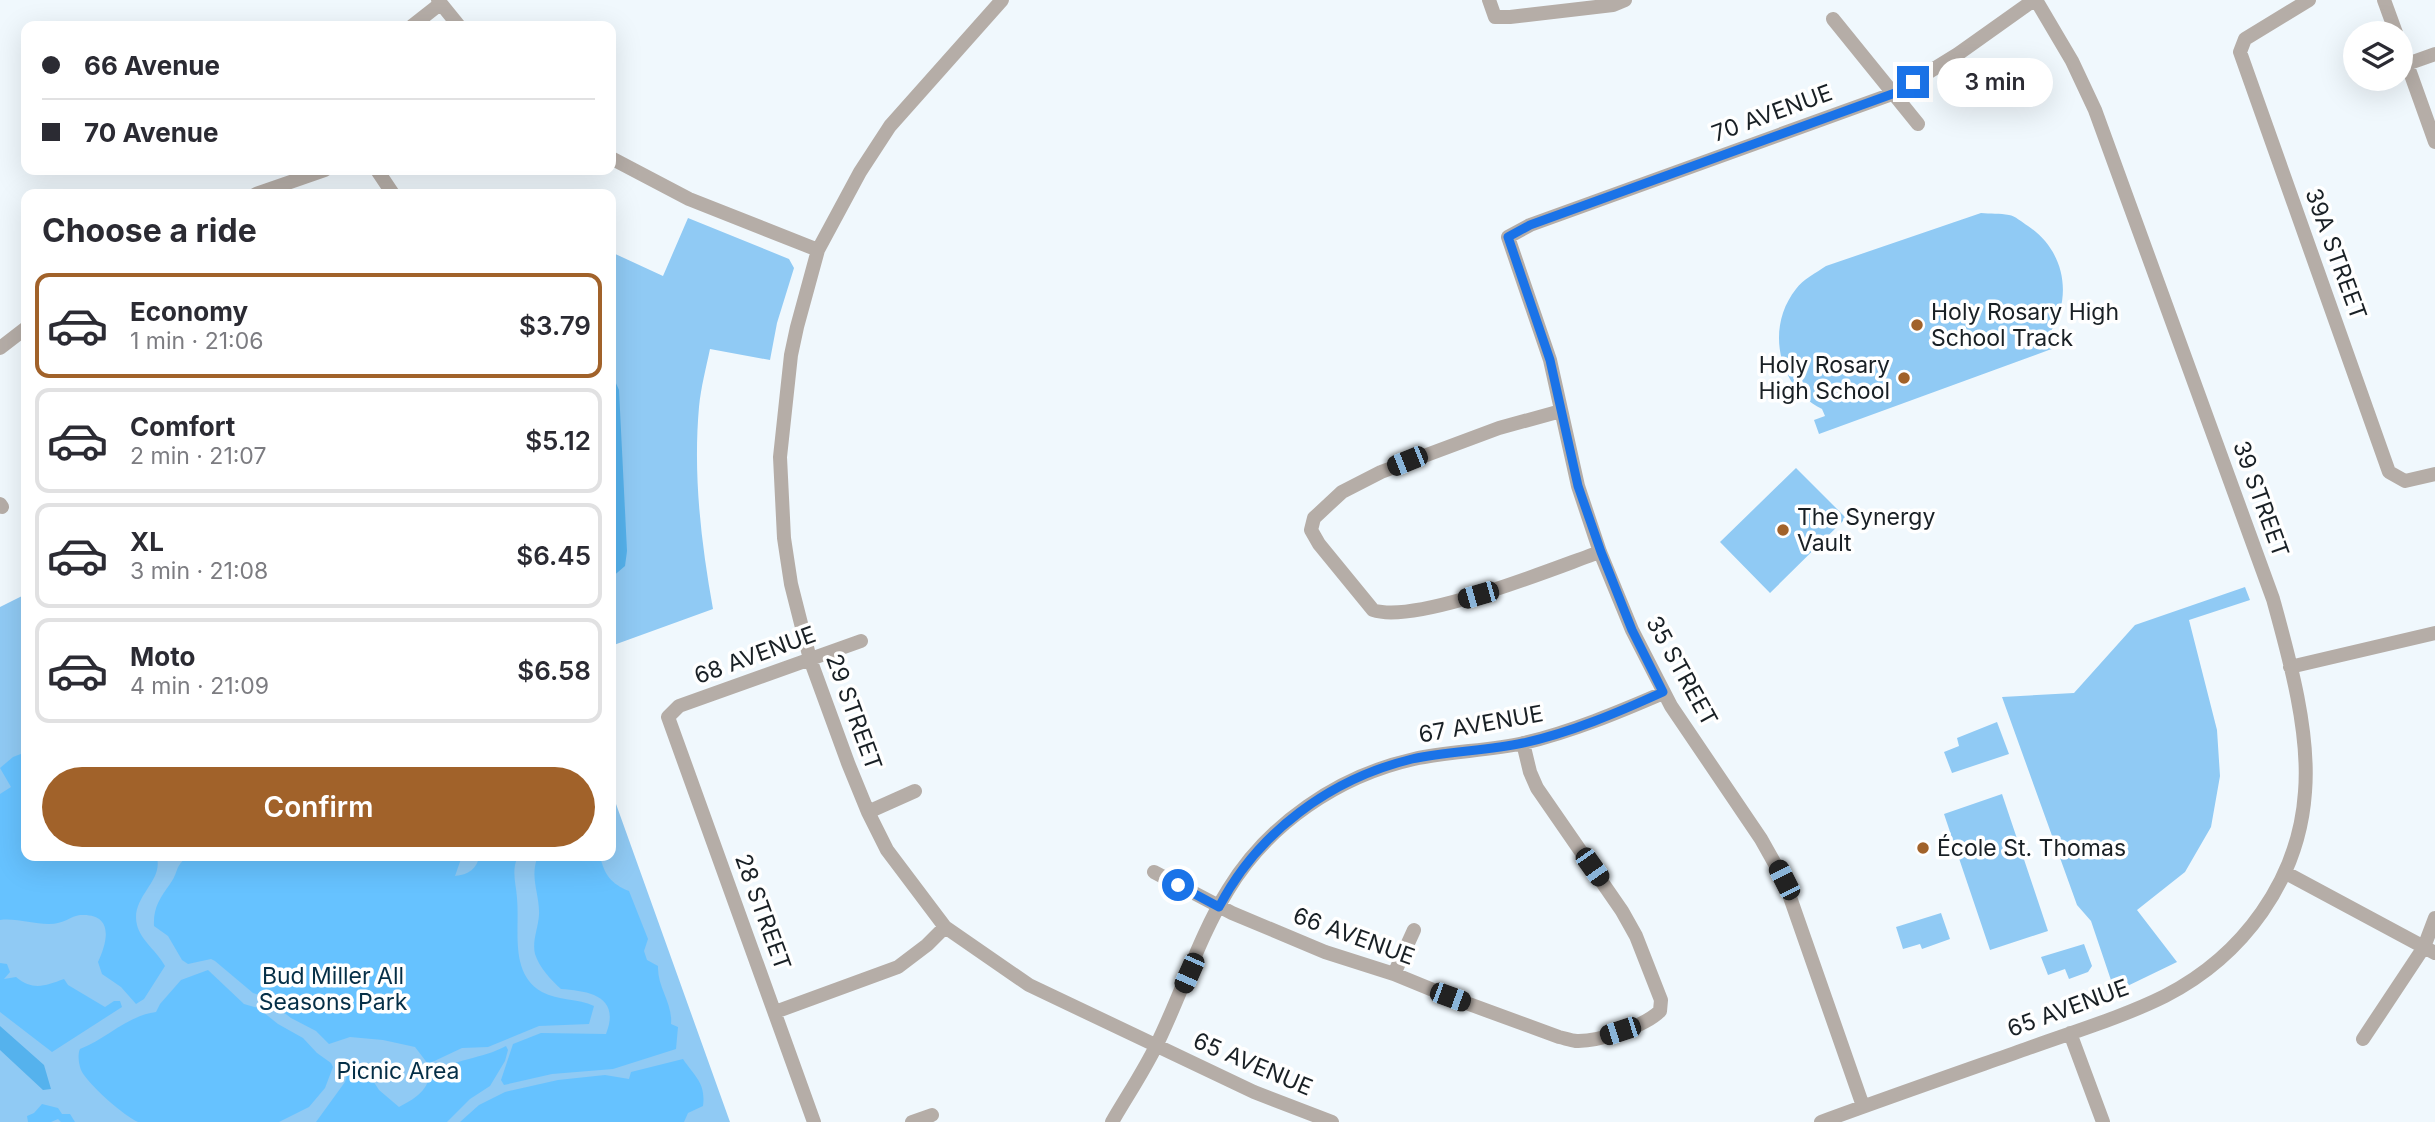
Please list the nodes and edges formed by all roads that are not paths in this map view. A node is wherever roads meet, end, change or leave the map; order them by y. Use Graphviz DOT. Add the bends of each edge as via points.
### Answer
graph roads {
  1 [pos="1002,0"];
  2 [pos="1489,0"];
  3 [pos="1625,0"];
  4 [pos="2035,0"];
  5 [pos="2309,0"];
  6 [pos="2384,0"];
  7 [pos="439,2"];
  8 [pos="1833,19"];
  9 [pos="418,21"];
  10 [pos="454,21"];
  11 [pos="2392,21"];
  12 [pos="2435,54"];
  13 [pos="2413,62"];
  14 [pos="2413,81"];
  15 [pos="1895,93"];
  16 [pos="1918,124"];
  17 [pos="2435,142"];
  18 [pos="616,161"];
  19 [pos="311,175"];
  20 [pos="271,189"];
  21 [pos="1508,237"];
  22 [pos="818,250"];
  23 [pos="21,332"];
  24 [pos="0,348"];
  25 [pos="1561,411"];
  26 [pos="2435,474"];
  27 [pos="1601,552"];
  28 [pos="2435,633"];
  29 [pos="862,641"];
  30 [pos="810,659"];
  31 [pos="2290,667"];
  32 [pos="1663,692"];
  33 [pos="668,718"];
  34 [pos="1523,743"];
  35 [pos="915,792"];
  36 [pos="868,812"];
  37 [pos="1154,872"];
  38 [pos="2286,873"];
  39 [pos="1219,907"];
  40 [pos="2435,918"];
  41 [pos="945,927"];
  42 [pos="1414,930"];
  43 [pos="2429,950"];
  44 [pos="1394,974"];
  45 [pos="775,1012"];
  46 [pos="2070,1033"];
  47 [pos="2363,1039"];
  48 [pos="1156,1046"];
  49 [pos="1863,1107"];
  50 [pos="932,1115"];
  51 [pos="814,1122"];
  52 [pos="912,1122"];
  53 [pos="1112,1122"];
  54 [pos="1332,1122"];
  55 [pos="1821,1122"];
  56 [pos="2103,1122"];
  1 -- 22 [label="street, 29 STREET" via="890,126"];
  2 -- 3 [label="street" via="1495,17"];
  4 -- 15 [label="street, 70 AVENUE"];
  4 -- 31 [label="street, 39 STREET" via="2095,110 2269,589"];
  5 -- 26 [label="street, 39A STREET" via="2245,39 2240,52 2389,472 2405,481"];
  6 -- 11 [label="street"];
  7 -- 9 [label="street"];
  7 -- 10 [label="street"];
  8 -- 15 [label="street"];
  12 -- 13 [label="street"];
  14 -- 17 [label="street"];
  15 -- 16 [label="street"];
  15 -- 21 [label="street, 70 AVENUE" via="1530,225"];
  18 -- 22 [label="street" via="689,199"];
  19 -- 20 [label="street"];
  21 -- 25 [label="street, 35 STREET" via="1550,360"];
  22 -- 30 [label="street, 29 STREET" via="791,355 780,457 791,584"];
  23 -- 24 [label="street"];
  25 -- 27 [label="street, 35 STREET" via="1578,486"];
  25 -- 27 [label="street" via="1407,461 1342,492 1314,518 1311,530 1373,610 1386,615 1462,599"];
  27 -- 32 [label="street, 35 STREET"];
  28 -- 31 [label="street"];
  29 -- 30 [label="street, 68 AVENUE"];
  30 -- 33 [label="street, 68 AVENUE" via="678,706"];
  30 -- 36 [label="street, 29 STREET"];
  31 -- 38 [label="street, 39 STREET" via="2305,751 2305,791 2300,830"];
  32 -- 34 [label="street, 67 AVENUE"];
  32 -- 49 [label="street, 35 STREET" via="1784,880"];
  33 -- 45 [label="street, 28 STREET"];
  34 -- 39 [label="street, 67 AVENUE" via="1414,759 1331,790 1286,822 1252,856"];
  34 -- 44 [label="street, 66 AVENUE" via="1537,788 1636,936 1661,1000 1660,1010 1636,1026 1575,1041"];
  35 -- 36 [label="street"];
  36 -- 41 [label="street, 29 STREET" via="887,850"];
  37 -- 39 [label="street, 66 AVENUE"];
  38 -- 43 [label="street"];
  38 -- 46 [label="street, 65 AVENUE" via="2262,915 2209,968 2163,997"];
  39 -- 44 [label="street, 66 AVENUE" via="1325,952"];
  39 -- 48 [label="street, 67 AVENUE"];
  40 -- 43 [label="street"];
  41 -- 45 [label="street" via="898,967"];
  41 -- 48 [label="street, 29 STREET" via="1028,985"];
  42 -- 44 [label="street"];
  43 -- 47 [label="street"];
  45 -- 51 [label="street, 28 STREET"];
  46 -- 49 [label="street, 65 AVENUE"];
  46 -- 56 [label="street"];
  48 -- 53 [label="street, 67 AVENUE"];
  48 -- 54 [label="street, 65 AVENUE"];
  49 -- 55 [label="street, 65 AVENUE"];
  50 -- 52 [label="street"];
}
